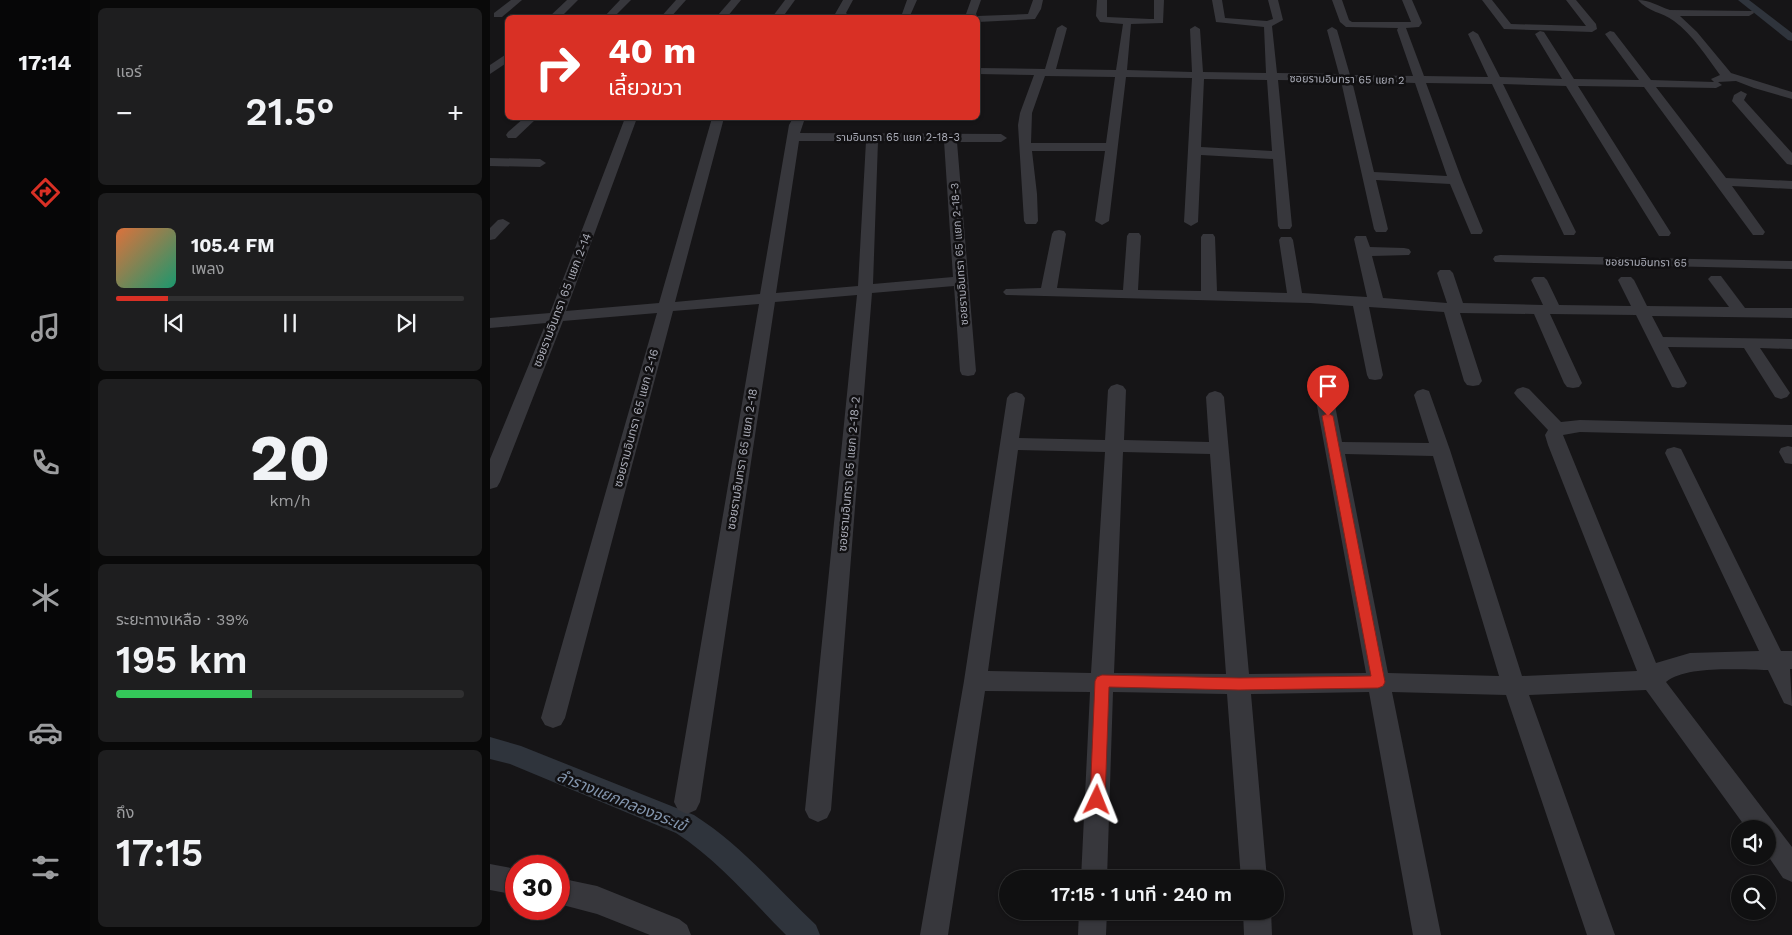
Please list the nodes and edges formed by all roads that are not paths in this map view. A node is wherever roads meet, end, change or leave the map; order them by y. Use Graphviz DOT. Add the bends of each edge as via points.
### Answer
graph roads {
  1 [pos="517,0"];
  2 [pos="573,0"];
  3 [pos="626,0"];
  4 [pos="681,0"];
  5 [pos="736,0"];
  6 [pos="790,0"];
  7 [pos="848,0"];
  8 [pos="912,0"];
  9 [pos="976,0"];
  10 [pos="1038,0"];
  11 [pos="1102,0"];
  12 [pos="1159,0"];
  13 [pos="1217,0"];
  14 [pos="1273,0"];
  15 [pos="1337,0"];
  16 [pos="1407,0"];
  17 [pos="1488,0"];
  18 [pos="1571,0"];
  19 [pos="1643,0"];
  20 [pos="1749,13"];
  21 [pos="556,15"];
  22 [pos="610,15"];
  23 [pos="667,15"];
  24 [pos="722,15"];
  25 [pos="779,15"];
  26 [pos="842,15"];
  27 [pos="906,15"];
  28 [pos="972,15"];
  29 [pos="498,16"];
  30 [pos="980,18"];
  31 [pos="1667,18"];
  32 [pos="1003,19"];
  33 [pos="1220,20"];
  34 [pos="1129,24"];
  35 [pos="1247,24"];
  36 [pos="1013,27"];
  37 [pos="1062,28"];
  38 [pos="1196,28"];
  39 [pos="1268,28"];
  40 [pos="980,29"];
  41 [pos="1592,29"];
  42 [pos="1332,30"];
  43 [pos="1402,30"];
  44 [pos="1544,32"];
  45 [pos="1473,34"];
  46 [pos="1610,34"];
  47 [pos="505,58"];
  48 [pos="491,69"];
  49 [pos="505,69"];
  50 [pos="980,71"];
  51 [pos="1045,73"];
  52 [pos="1120,75"];
  53 [pos="1728,76"];
  54 [pos="1198,77"];
  55 [pos="1272,77"];
  56 [pos="1346,78"];
  57 [pos="1420,81"];
  58 [pos="1496,82"];
  59 [pos="1572,84"];
  60 [pos="1649,85"];
  61 [pos="1716,85"];
  62 [pos="1757,86"];
  63 [pos="1741,94"];
  64 [pos="1792,96"];
  65 [pos="529,120"];
  66 [pos="630,120"];
  67 [pos="717,120"];
  68 [pos="798,120"];
  69 [pos="512,135"];
  70 [pos="794,137"];
  71 [pos="872,137"];
  72 [pos="950,138"];
  73 [pos="1001,138"];
  74 [pos="1026,147"];
  75 [pos="1111,147"];
  76 [pos="1195,151"];
  77 [pos="1278,155"];
  78 [pos="1792,161"];
  79 [pos="490,162"];
  80 [pos="540,164"];
  81 [pos="1369,176"];
  82 [pos="1455,180"];
  83 [pos="1722,182"];
  84 [pos="1792,185"];
  85 [pos="1031,221"];
  86 [pos="1102,221"];
  87 [pos="1192,222"];
  88 [pos="503,224"];
  89 [pos="1381,229"];
  90 [pos="1476,231"];
  91 [pos="1569,232"];
  92 [pos="1758,232"];
  93 [pos="1664,233"];
  94 [pos="1059,234"];
  95 [pos="490,236"];
  96 [pos="1134,236"];
  97 [pos="1208,237"];
  98 [pos="1404,252"];
  99 [pos="1500,259"];
  100 [pos="1792,265"];
  101 [pos="1445,273"];
  102 [pos="1716,279"];
  103 [pos="1539,280"];
  104 [pos="1626,280"];
  105 [pos="960,281"];
  106 [pos="865,290"];
  107 [pos="1011,292"];
  108 [pos="1048,293"];
  109 [pos="1130,294"];
  110 [pos="1209,296"];
  111 [pos="768,297"];
  112 [pos="1295,298"];
  113 [pos="1368,302"];
  114 [pos="667,306"];
  115 [pos="1453,307"];
  116 [pos="1546,309"];
  117 [pos="1642,311"];
  118 [pos="1740,312"];
  119 [pos="1792,313"];
  120 [pos="556,318"];
  121 [pos="490,323"];
  122 [pos="1657,342"];
  123 [pos="1749,344"];
  124 [pos="1792,344"];
  125 [pos="968,370"];
  126 [pos="1375,375"];
  127 [pos="1473,381"];
  128 [pos="1678,383"];
  129 [pos="1573,384"];
  130 [pos="1117,390"];
  131 [pos="1523,392"];
  132 [pos="1781,392"];
  133 [pos="1423,395"];
  134 [pos="1216,397"];
  135 [pos="1016,398"];
  136 [pos="1325,400"];
  137 [pos="1557,429"];
  138 [pos="1792,431"];
  139 [pos="1010,444"];
  140 [pos="1113,446"];
  141 [pos="1220,448"];
  142 [pos="1334,448"];
  143 [pos="1441,450"];
  144 [pos="1674,453"];
  145 [pos="490,482"];
  146 [pos="1783,660"];
  147 [pos="1652,680"];
  148 [pos="975,681"];
  149 [pos="1102,681"];
  150 [pos="1378,682"];
  151 [pos="1239,684"];
  152 [pos="1514,686"];
  153 [pos="1792,696"];
  154 [pos="554,718"];
  155 [pos="686,802"];
  156 [pos="818,810"];
  157 [pos="1756,820"];
  158 [pos="1776,846"];
  159 [pos="1792,869"];
  160 [pos="1094,870"];
  161 [pos="1253,870"];
  162 [pos="490,877"];
  163 [pos="505,880"];
  164 [pos="570,894"];
  165 [pos="1093,920"];
  166 [pos="1257,920"];
  167 [pos="677,935"];
  168 [pos="934,935"];
  169 [pos="1092,935"];
  170 [pos="1258,935"];
  171 [pos="1427,935"];
  172 [pos="1601,935"];
  1 -- 29 [label="street"];
  2 -- 21 [label="street"];
  3 -- 22 [label="street"];
  4 -- 23 [label="street"];
  5 -- 24 [label="street"];
  6 -- 25 [label="street"];
  7 -- 26 [label="street"];
  8 -- 27 [label="street"];
  9 -- 28 [label="street"];
  10 -- 32 [label="street" via="1031,17"];
  11 -- 34 [label="street" via="1101,16 1104,20"];
  12 -- 34 [label="street" via="1159,20"];
  13 -- 33 [label="street"];
  14 -- 35 [label="street" via="1277,22"];
  15 -- 16 [label="street" via="1345,22 1350,25 1415,25 1417,22"];
  17 -- 44 [label="street" via="1508,27"];
  18 -- 41 [label="street"];
  19 -- 31 [label="street"];
  20 -- 31 [label="street"];
  30 -- 32 [label="street"];
  31 -- 53 [label="street" via="1691,31"];
  33 -- 35 [label="street"];
  34 -- 52 [label="street"];
  36 -- 40 [label="street"];
  37 -- 51 [label="street"];
  38 -- 54 [label="street"];
  39 -- 55 [label="street"];
  41 -- 44 [label="street"];
  42 -- 56 [label="street"];
  43 -- 57 [label="street"];
  44 -- 59 [label="street"];
  45 -- 58 [label="street"];
  46 -- 60 [label="street"];
  47 -- 48 [label="street"];
  48 -- 49 [label="street"];
  50 -- 51 [label="street, ซอยรามอินทรา 65 แยก 2"];
  51 -- 52 [label="street, ซอยรามอินทรา 65 แยก 2"];
  51 -- 74 [label="street" via="1026,114"];
  52 -- 54 [label="street, ซอยรามอินทรา 65 แยก 2"];
  52 -- 75 [label="street"];
  53 -- 61 [label="street" via="1718,78 1714,82"];
  53 -- 62 [label="street" via="1742,78"];
  54 -- 55 [label="street, ซอยรามอินทรา 65 แยก 2"];
  54 -- 76 [label="street"];
  55 -- 56 [label="street, ซอยรามอินทรา 65 แยก 2"];
  55 -- 77 [label="street"];
  56 -- 57 [label="street, ซอยรามอินทรา 65 แยก 2"];
  56 -- 81 [label="street"];
  57 -- 58 [label="street, ซอยรามอินทรา 65 แยก 2"];
  57 -- 82 [label="street"];
  58 -- 59 [label="street, ซอยรามอินทรา 65 แยก 2"];
  58 -- 91 [label="street"];
  59 -- 60 [label="street, ซอยรามอินทรา 65 แยก 2"];
  59 -- 93 [label="street"];
  60 -- 61 [label="street, ซอยรามอินทรา 65 แยก 2"];
  60 -- 83 [label="street"];
  61 -- 63 [label="street"];
  62 -- 63 [label="street" via="1757,91"];
  62 -- 64 [label="street"];
  63 -- 78 [label="street" via="1738,101"];
  65 -- 69 [label="street"];
  66 -- 120 [label="street, ซอยรามอินทรา 65 แยก 2-14"];
  67 -- 114 [label="street, ซอยรามอินทรา 65 แยก 2-16"];
  68 -- 70 [label="street, ซอยรามอินทรา 65 แยก 2-18"];
  70 -- 71 [label="street, รามอินทรา 65 แยก 2-18-3"];
  70 -- 111 [label="street, ซอยรามอินทรา 65 แยก 2-18"];
  71 -- 72 [label="street, รามอินทรา 65 แยก 2-18-3"];
  71 -- 106 [label="street, ซอยรามอินทรา 65 แยก 2-18-2"];
  72 -- 73 [label="street, รามอินทรา 65 แยก 2-18-3"];
  72 -- 105 [label="street, ซอยรามอินทรา 65 แยก 2-18-3"];
  74 -- 75 [label="street"];
  74 -- 85 [label="street"];
  75 -- 86 [label="street"];
  76 -- 77 [label="street"];
  76 -- 87 [label="street"];
  77 -- 112 [label="street"];
  79 -- 80 [label="street"];
  81 -- 82 [label="street"];
  81 -- 89 [label="street"];
  82 -- 90 [label="street"];
  83 -- 84 [label="street"];
  83 -- 92 [label="street"];
  88 -- 95 [label="street"];
  94 -- 108 [label="street"];
  96 -- 109 [label="street"];
  97 -- 110 [label="street"];
  98 -- 113 [label="street" via="1363,245"];
  99 -- 100 [label="street, ซอยรามอินทรา 65"];
  101 -- 115 [label="street"];
  102 -- 118 [label="street"];
  103 -- 116 [label="street"];
  104 -- 117 [label="street"];
  105 -- 106 [label="street"];
  105 -- 125 [label="street, ซอยรามอินทรา 65 แยก 2-18-3"];
  106 -- 111 [label="street"];
  106 -- 156 [label="street, ซอยรามอินทรา 65 แยก 2-18-2"];
  107 -- 108 [label="street"];
  108 -- 109 [label="street"];
  109 -- 110 [label="street"];
  110 -- 112 [label="street"];
  111 -- 114 [label="street"];
  111 -- 155 [label="street, ซอยรามอินทรา 65 แยก 2-18"];
  112 -- 113 [label="street"];
  113 -- 115 [label="street"];
  113 -- 126 [label="street"];
  114 -- 120 [label="street"];
  114 -- 154 [label="street, ซอยรามอินทรา 65 แยก 2-16"];
  115 -- 116 [label="street"];
  115 -- 127 [label="street"];
  116 -- 117 [label="street"];
  116 -- 129 [label="street"];
  117 -- 118 [label="street"];
  117 -- 122 [label="street"];
  118 -- 119 [label="street"];
  120 -- 121 [label="street"];
  120 -- 145 [label="street, ซอยรามอินทรา 65 แยก 2-14"];
  122 -- 123 [label="street"];
  122 -- 128 [label="street"];
  123 -- 124 [label="street"];
  123 -- 132 [label="street"];
  130 -- 140 [label="street"];
  131 -- 137 [label="street"];
  133 -- 143 [label="street"];
  134 -- 141 [label="street"];
  135 -- 139 [label="street"];
  136 -- 142 [label="street"];
  137 -- 138 [label="street" via="1580,426"];
  137 -- 147 [label="street" via="1554,435 1557,445"];
  139 -- 140 [label="street"];
  139 -- 148 [label="street"];
  140 -- 141 [label="street"];
  140 -- 149 [label="street"];
  141 -- 151 [label="street"];
  142 -- 143 [label="street"];
  142 -- 150 [label="street"];
  143 -- 152 [label="street"];
  144 -- 146 [label="street"];
  146 -- 147 [label="street" via="1690,662 1667,668"];
  146 -- 153 [label="street"];
  147 -- 152 [label="street"];
  147 -- 157 [label="street"];
  148 -- 149 [label="street"];
  148 -- 168 [label="street"];
  149 -- 151 [label="street"];
  149 -- 160 [label="street"];
  150 -- 151 [label="street"];
  150 -- 152 [label="street"];
  150 -- 171 [label="street"];
  151 -- 161 [label="street"];
  152 -- 172 [label="street"];
  158 -- 159 [label="street"];
  162 -- 163 [label="street"];
  164 -- 167 [label="street" via="597,900"];
  165 -- 169 [label="street"];
  166 -- 170 [label="street"];
}
